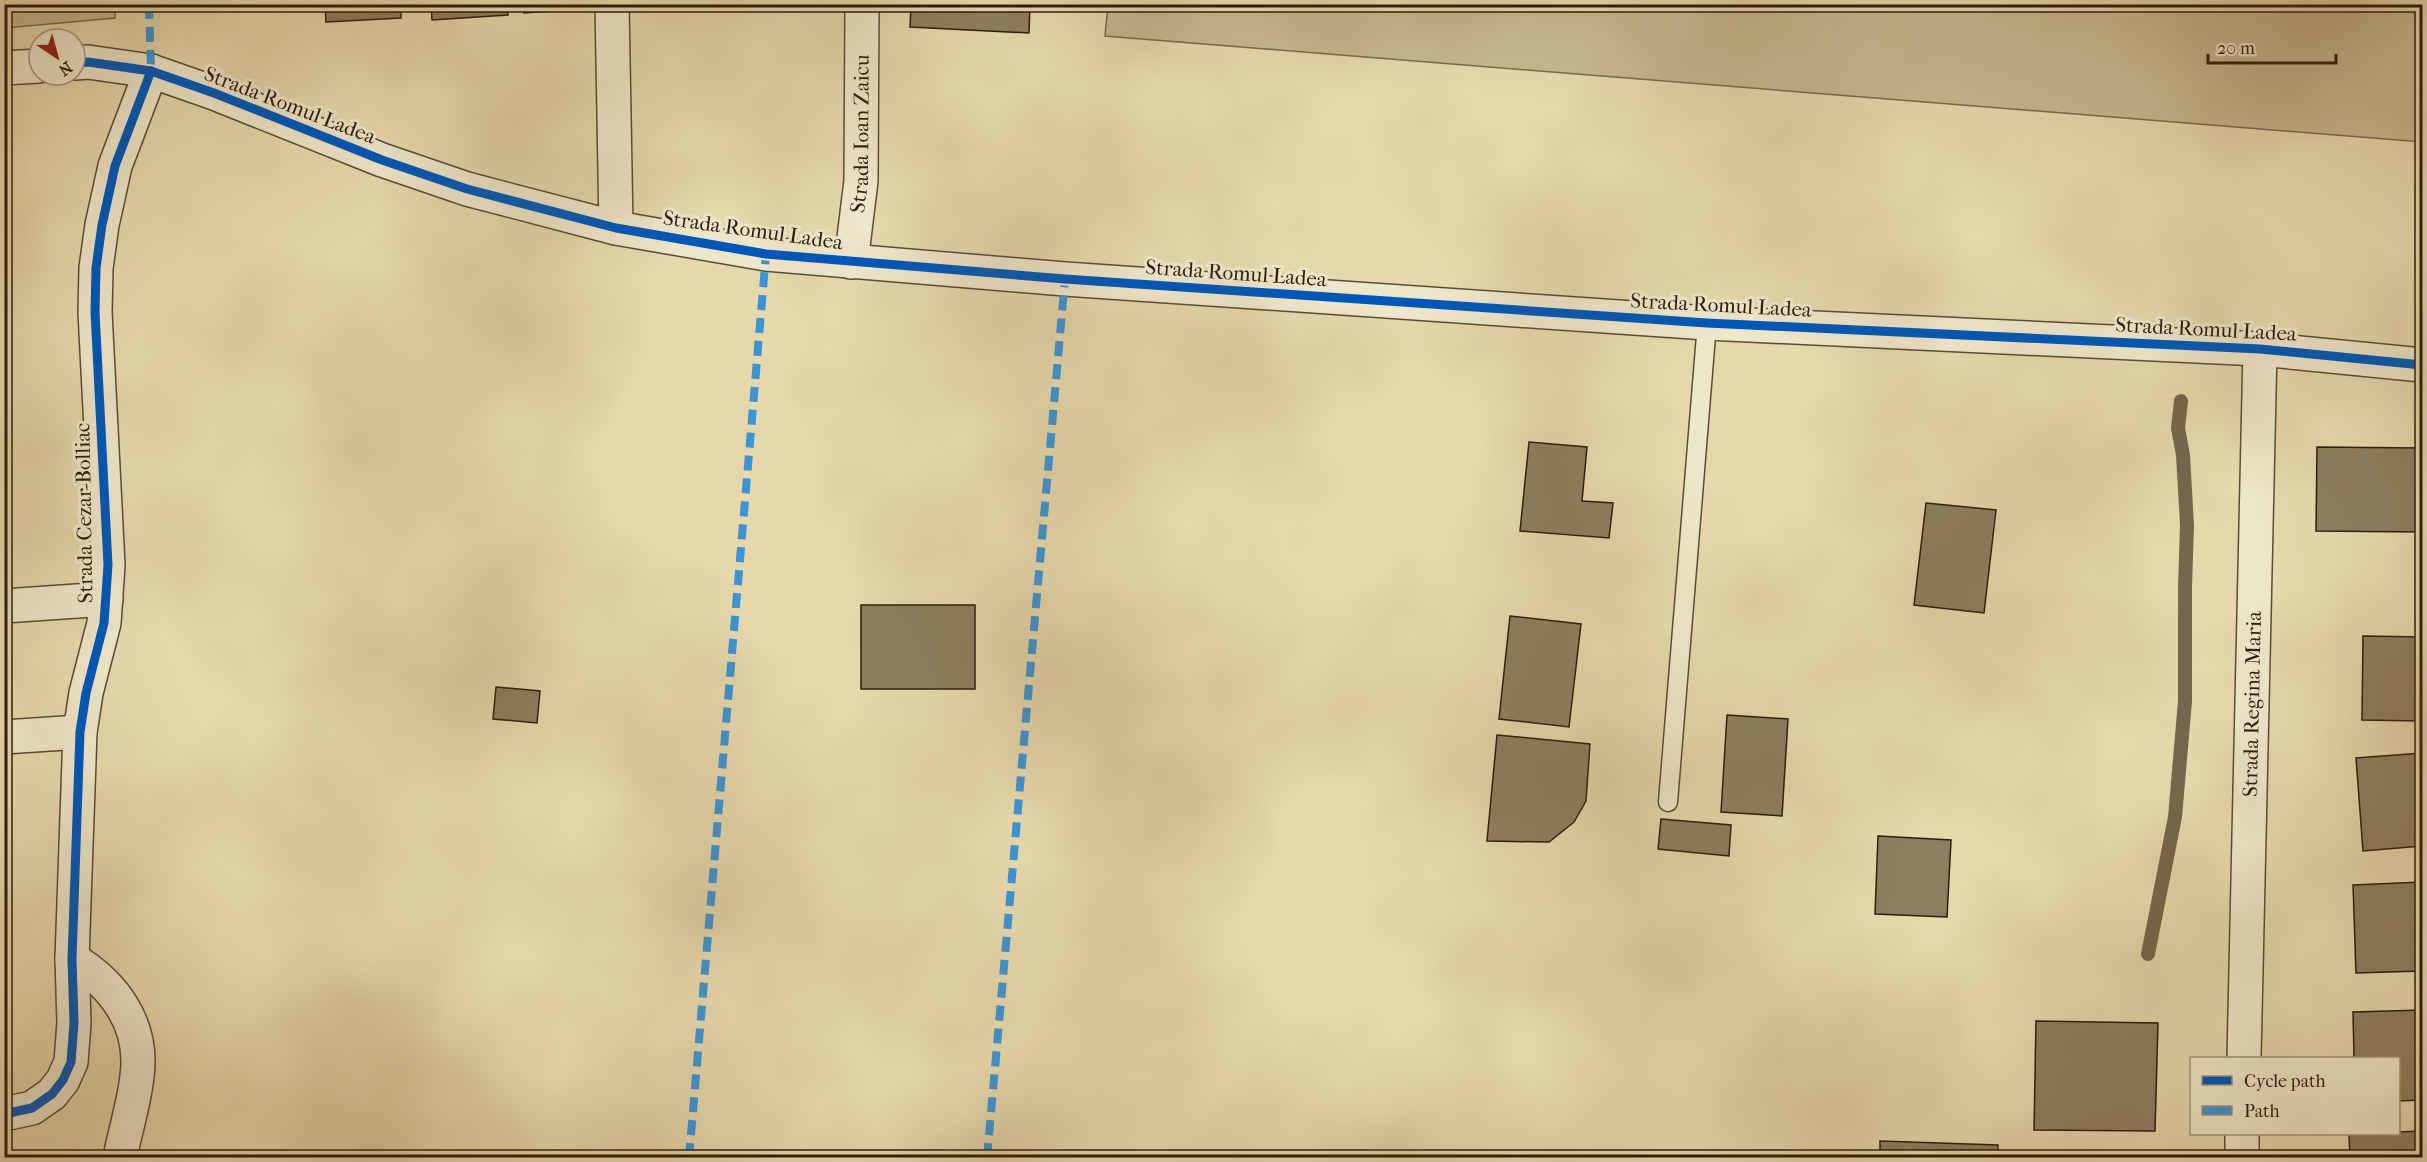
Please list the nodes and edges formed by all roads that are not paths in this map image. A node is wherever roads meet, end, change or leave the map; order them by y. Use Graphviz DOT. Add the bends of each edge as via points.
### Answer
graph roads {
  1 [pos="612,4"];
  2 [pos="862,4"];
  3 [pos="87,62"];
  4 [pos="27,67"];
  5 [pos="4,68"];
  6 [pos="151,71"];
  7 [pos="616,228"];
  8 [pos="851,262"];
  9 [pos="1707,323"];
  10 [pos="2260,349"];
  11 [pos="2422,365"];
  12 [pos="106,599"];
  13 [pos="4,606"];
  14 [pos="80,732"];
  15 [pos="4,736"];
  16 [pos="1668,802"];
  17 [pos="72,959"];
  18 [pos="2244,1057"];
  19 [pos="4,1114"];
  20 [pos="2242,1135"];
  21 [pos="120,1158"];
  22 [pos="2242,1158"];
  1 -- 7 [label="street"];
  2 -- 8 [label="street, Strada Ioan Zaicu" via="861,181"];
  3 -- 6 [label="street, Strada Romul Ladea"];
  4 -- 5 [label="street"];
  6 -- 7 [label="street, Strada Romul Ladea" via="467,189"];
  6 -- 12 [label="street, Strada Cezar Bolliac" via="115,166 96,268 108,565"];
  7 -- 8 [label="street, Strada Romul Ladea" via="766,254"];
  8 -- 9 [label="street, Strada Romul Ladea"];
  9 -- 10 [label="street, Strada Romul Ladea"];
  9 -- 16 [label="lane"];
  10 -- 11 [label="street, Strada Romul Ladea"];
  10 -- 18 [label="street, Strada Regina Maria"];
  12 -- 13 [label="street"];
  12 -- 14 [label="street, Strada Cezar Bolliac"];
  14 -- 15 [label="street"];
  14 -- 17 [label="street, Strada Cezar Bolliac"];
  17 -- 19 [label="street, Strada Cezar Bolliac" via="71,1062 52,1094 32,1108"];
  17 -- 21 [label="street" via="111,988 122,1004 137,1049 137,1075"];
  20 -- 22 [label="street"];
}
